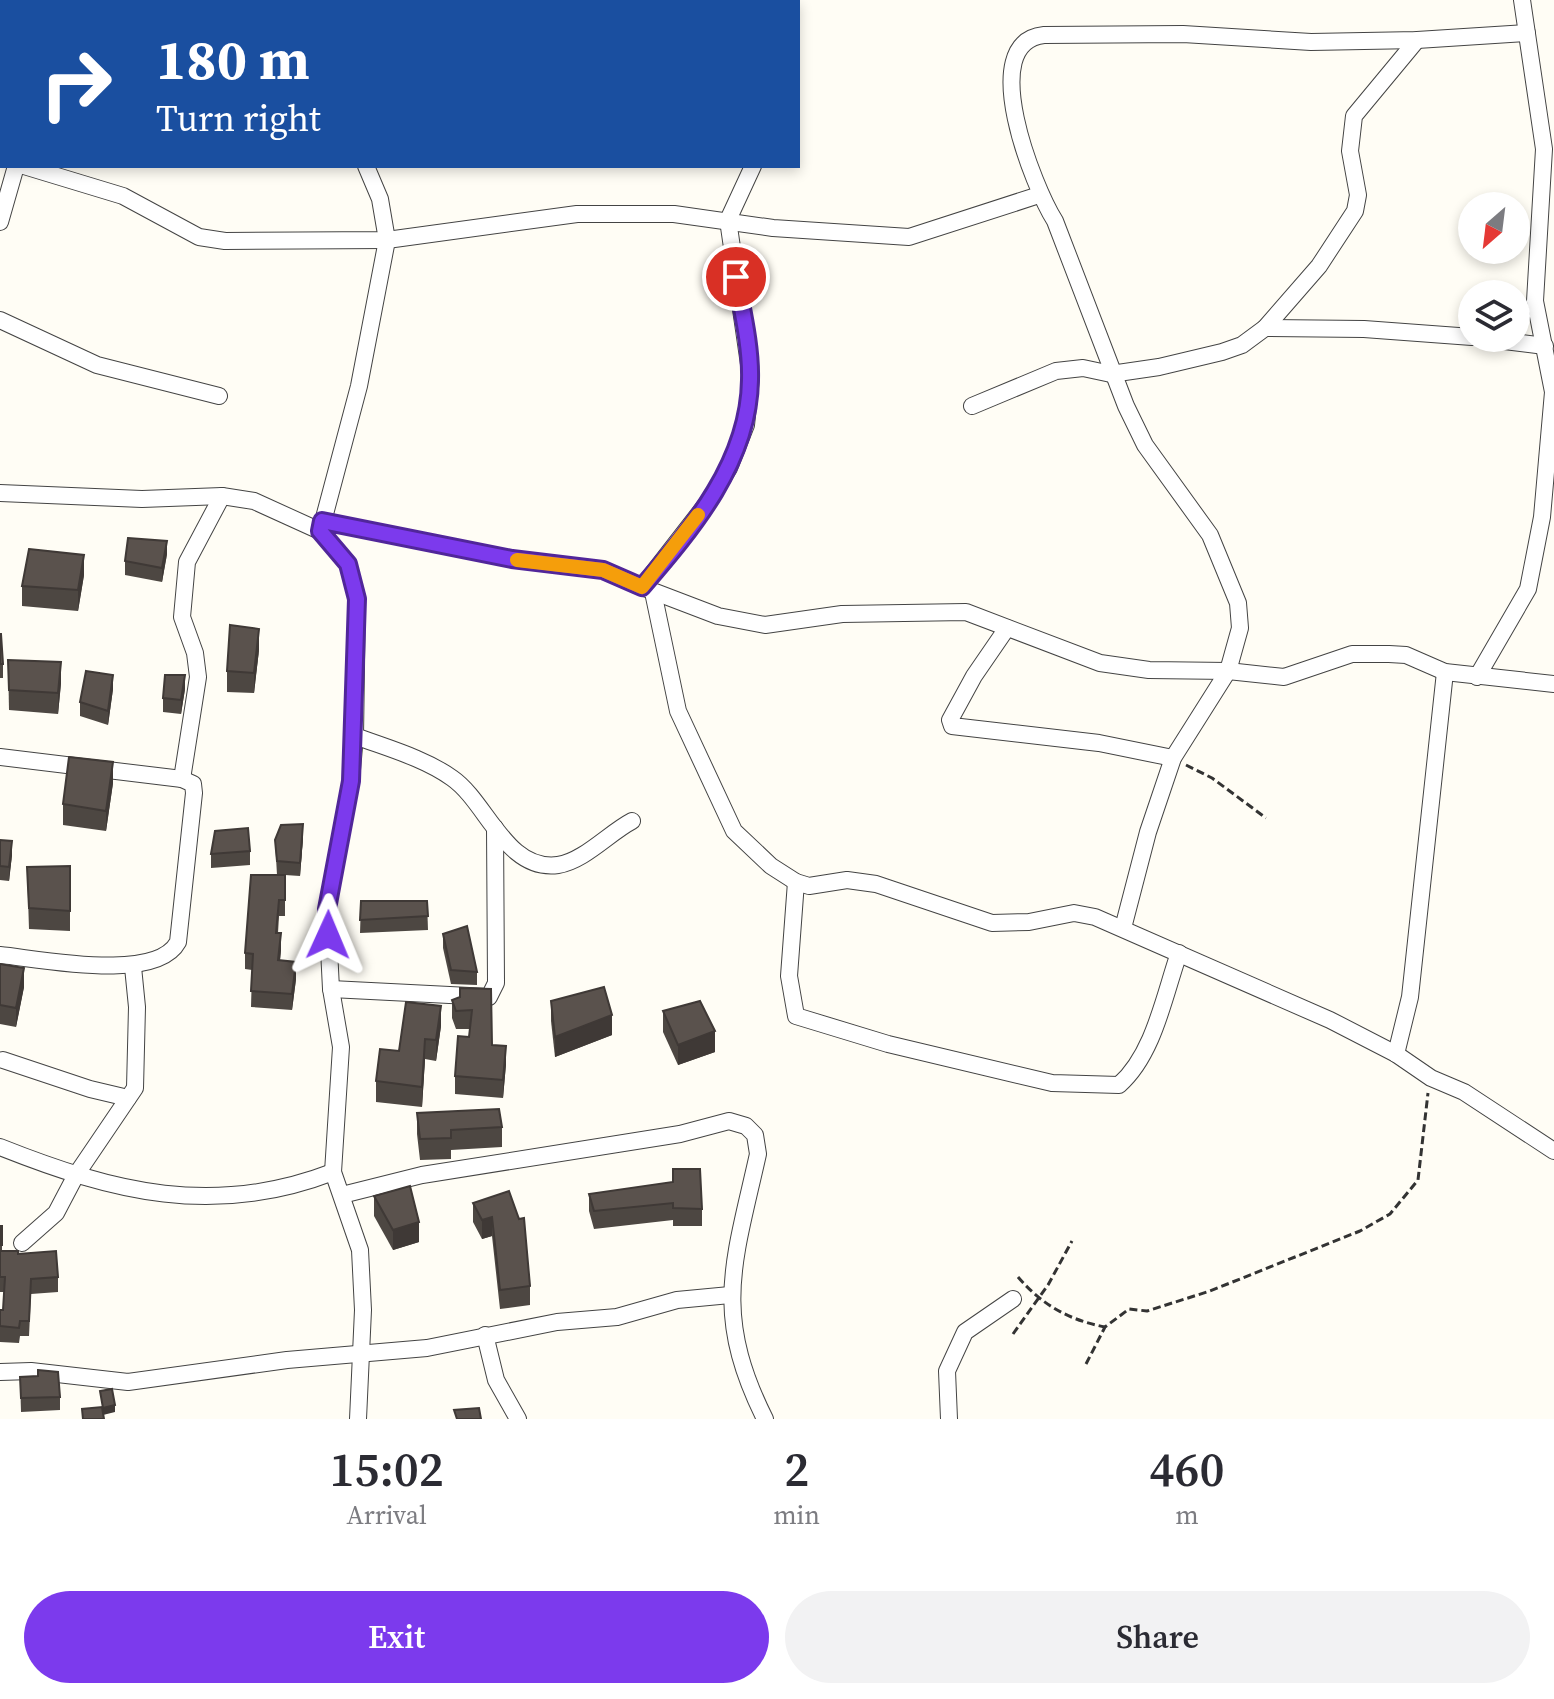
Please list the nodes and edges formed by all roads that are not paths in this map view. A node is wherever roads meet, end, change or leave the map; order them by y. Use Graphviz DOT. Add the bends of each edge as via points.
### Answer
graph roads {
  1 [pos="1522,0"];
  2 [pos="1527,33"];
  3 [pos="1417,40"];
  4 [pos="15,168"];
  5 [pos="31,168"];
  6 [pos="367,168"];
  7 [pos="752,168"];
  8 [pos="1039,195"];
  9 [pos="728,220"];
  10 [pos="0,222"];
  11 [pos="387,240"];
  12 [pos="0,320"];
  13 [pos="1265,328"];
  14 [pos="1458,336"];
  15 [pos="1530,344"];
  16 [pos="1545,346"];
  17 [pos="1111,374"];
  18 [pos="219,396"];
  19 [pos="972,406"];
  20 [pos="0,493"];
  21 [pos="222,496"];
  22 [pos="321,526"];
  23 [pos="647,589"];
  24 [pos="1007,628"];
  25 [pos="1228,671"];
  26 [pos="1445,672"];
  27 [pos="1477,677"];
  28 [pos="1554,684"];
  29 [pos="355,736"];
  30 [pos="0,757"];
  31 [pos="1173,758"];
  32 [pos="182,779"];
  33 [pos="632,821"];
  34 [pos="495,828"];
  35 [pos="796,882"];
  36 [pos="1123,928"];
  37 [pos="1179,953"];
  38 [pos="0,955"];
  39 [pos="133,967"];
  40 [pos="331,989"];
  41 [pos="1396,1054"];
  42 [pos="3,1060"];
  43 [pos="128,1098"];
  44 [pos="0,1147"];
  45 [pos="1554,1151"];
  46 [pos="333,1172"];
  47 [pos="76,1175"];
  48 [pos="342,1195"];
  49 [pos="22,1243"];
  50 [pos="730,1295"];
  51 [pos="1013,1299"];
  52 [pos="485,1335"];
  53 [pos="360,1352"];
  54 [pos="0,1372"];
  55 [pos="358,1419"];
  56 [pos="518,1419"];
  57 [pos="765,1419"];
  58 [pos="949,1419"];
  1 -- 2 [label="street"];
  2 -- 3 [label="street"];
  2 -- 16 [label="street" via="1544,149 1535,301"];
  3 -- 8 [label="street" via="1035,36 1018,49 1009,80"];
  3 -- 13 [label="street" via="1354,116 1350,151 1358,195 1355,211 1319,266"];
  4 -- 10 [label="street"];
  5 -- 11 [label="street" via="123,196 199,237"];
  6 -- 11 [label="street" via="380,199"];
  7 -- 9 [label="street"];
  8 -- 9 [label="street" via="909,237"];
  8 -- 17 [label="street" via="1074,267"];
  9 -- 11 [label="street" via="577,214"];
  9 -- 23 [label="street" via="751,378 746,425 729,468"];
  11 -- 22 [label="street" via="359,386"];
  12 -- 18 [label="street" via="97,365"];
  13 -- 14 [label="street"];
  13 -- 17 [label="street" via="1222,352"];
  15 -- 16 [label="street"];
  16 -- 27 [label="street" via="1553,392 1534,568 1521,604"];
  17 -- 19 [label="street" via="1083,368 1056,371"];
  17 -- 25 [label="street" via="1145,445 1226,566 1240,628"];
  20 -- 21 [label="street" via="142,499"];
  21 -- 22 [label="street" via="254,501"];
  21 -- 32 [label="street" via="187,562 182,617 198,677"];
  22 -- 23 [label="street" via="603,570"];
  22 -- 29 [label="street" via="354,582"];
  23 -- 24 [label="street" via="750,624 935,610 966,612"];
  23 -- 35 [label="street" via="678,711 734,831"];
  24 -- 25 [label="street" via="1100,663"];
  24 -- 31 [label="street" via="974,676 950,720 952,726 1099,743"];
  25 -- 26 [label="street" via="1284,677 1364,654 1406,655"];
  25 -- 31 [label="street"];
  26 -- 27 [label="street"];
  26 -- 41 [label="street" via="1410,997"];
  27 -- 28 [label="street"];
  29 -- 34 [label="street" via="453,778"];
  29 -- 40 [label="street" via="327,909"];
  30 -- 32 [label="street"];
  31 -- 36 [label="street"];
  32 -- 39 [label="street" via="193,784 194,793 178,942 160,960"];
  33 -- 34 [label="street" via="577,857 553,865 529,860"];
  34 -- 40 [label="street" via="496,983 489,997"];
  35 -- 36 [label="street" via="820,887 847,880 876,884 1006,925 1074,913"];
  35 -- 37 [label="street" via="789,976 796,1016 1052,1083 1119,1085 1132,1072 1150,1038"];
  36 -- 37 [label="street"];
  37 -- 41 [label="street"];
  38 -- 39 [label="street"];
  39 -- 43 [label="street" via="137,1079"];
  40 -- 46 [label="street" via="341,1047"];
  41 -- 45 [label="street"];
  42 -- 43 [label="street"];
  43 -- 47 [label="street"];
  44 -- 47 [label="street"];
  46 -- 47 [label="street" via="285,1188 194,1197 128,1190"];
  46 -- 48 [label="street"];
  47 -- 49 [label="street" via="56,1213"];
  48 -- 50 [label="street" via="422,1175 735,1123 755,1135 758,1154"];
  48 -- 53 [label="street" via="360,1250"];
  50 -- 52 [label="street"];
  50 -- 57 [label="street" via="730,1316 749,1389"];
  51 -- 58 [label="street" via="965,1332 947,1371"];
  52 -- 53 [label="street" via="427,1348"];
  52 -- 56 [label="street" via="496,1380"];
  53 -- 54 [label="street" via="128,1382"];
  53 -- 55 [label="street"];
}
